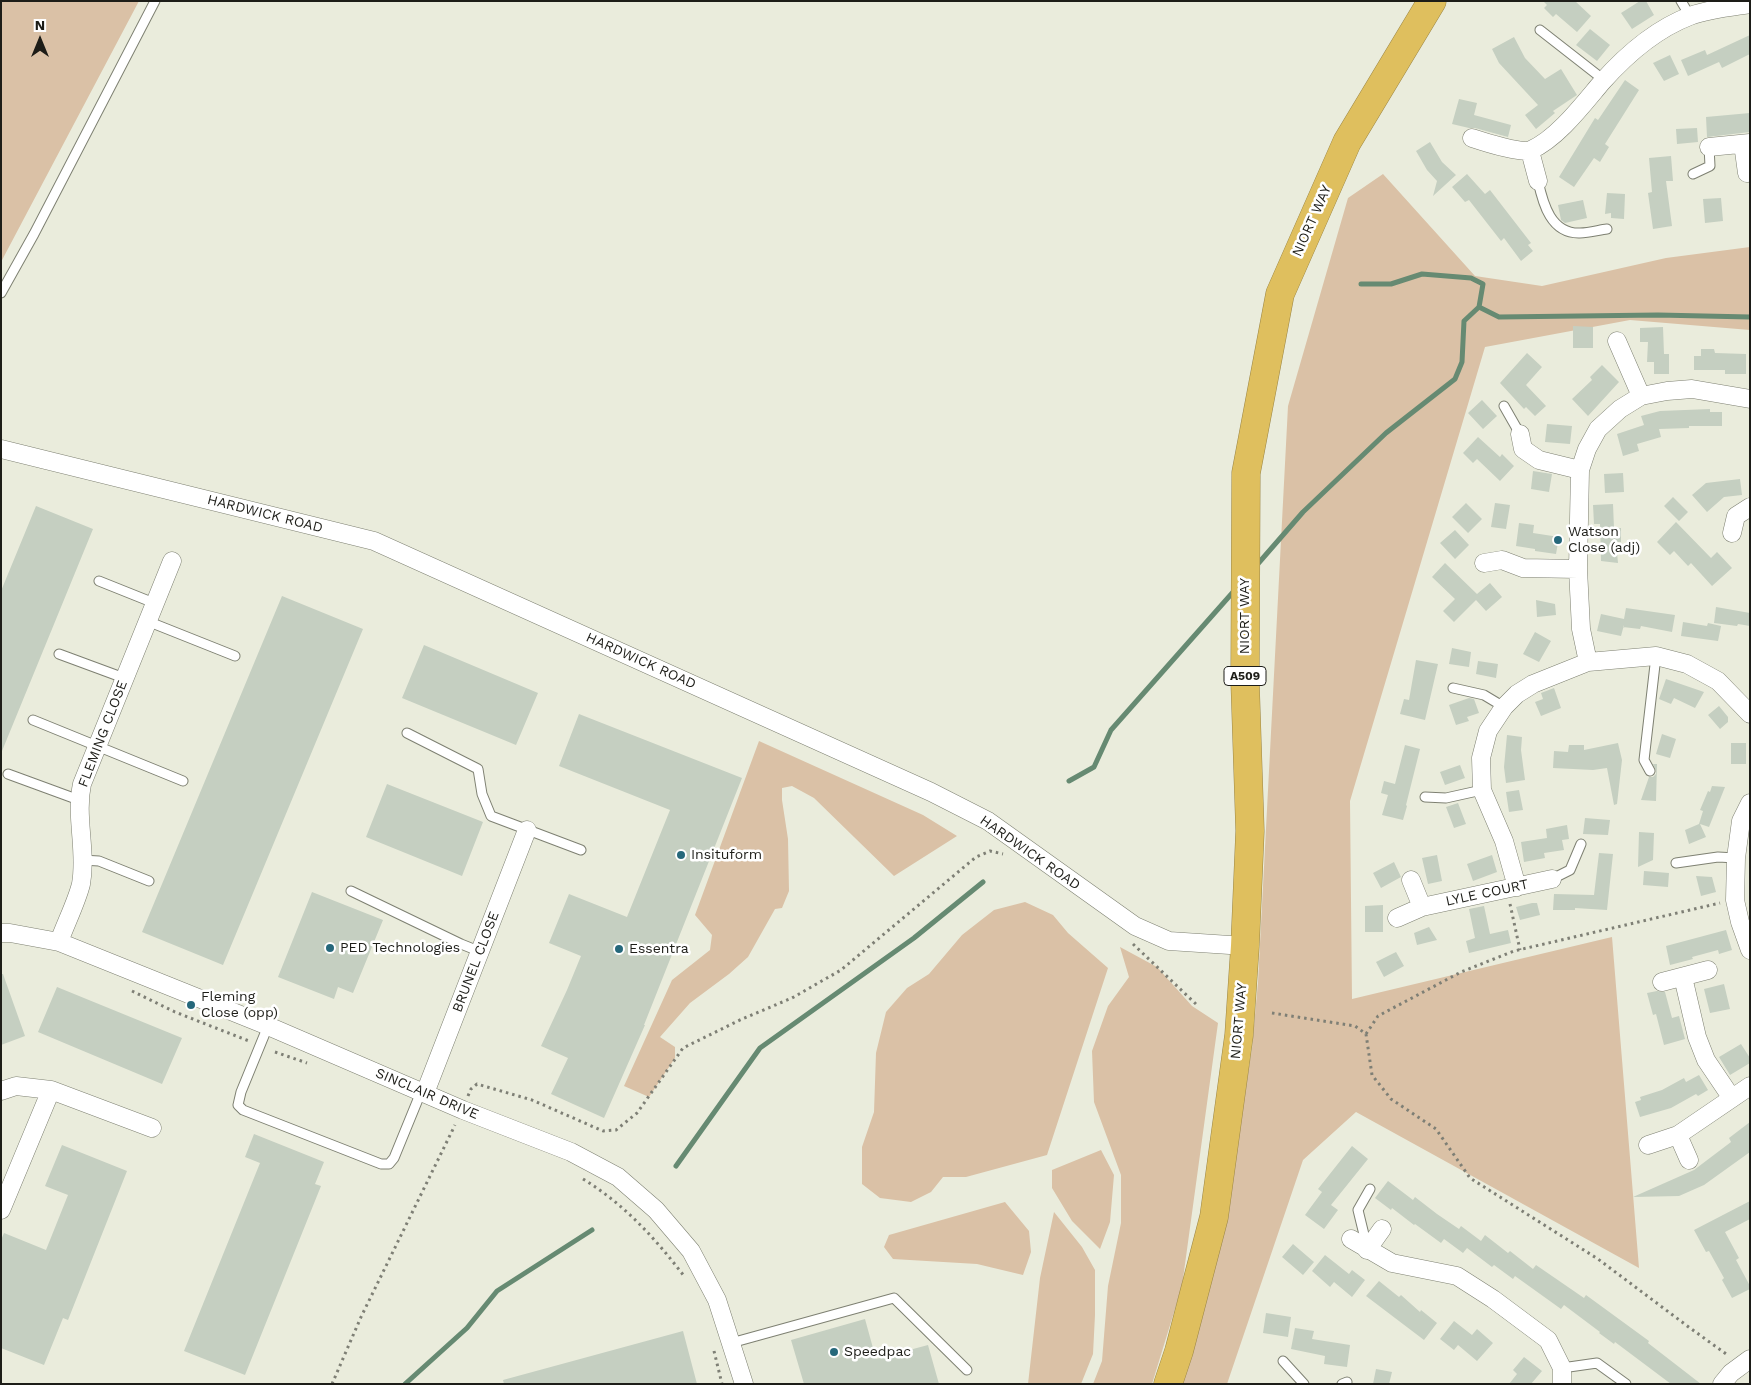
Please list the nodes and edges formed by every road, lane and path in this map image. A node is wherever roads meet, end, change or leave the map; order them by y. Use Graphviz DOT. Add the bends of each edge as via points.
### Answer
graph roads {
  1 [pos="155,1"];
  2 [pos="1432,1"];
  3 [pos="1750,4"];
  4 [pos="1686,9"];
  5 [pos="1540,30"];
  6 [pos="1604,80"];
  7 [pos="1472,138"];
  8 [pos="1747,144"];
  9 [pos="1709,147"];
  10 [pos="1530,151"];
  11 [pos="1747,173"];
  12 [pos="1693,174"];
  13 [pos="1538,181"];
  14 [pos="1607,229"];
  15 [pos="1,293"];
  16 [pos="1617,340"];
  17 [pos="1641,396"];
  18 [pos="1750,398"];
  19 [pos="1504,406"];
  20 [pos="1520,434"];
  21 [pos="1,449"];
  22 [pos="1580,470"];
  23 [pos="1750,507"];
  24 [pos="1732,533"];
  25 [pos="172,561"];
  26 [pos="1484,563"];
  27 [pos="1578,569"];
  28 [pos="99,581"];
  29 [pos="154,603"];
  30 [pos="146,621"];
  31 [pos="59,654"];
  32 [pos="235,656"];
  33 [pos="1656,656"];
  34 [pos="1588,662"];
  35 [pos="124,678"];
  36 [pos="1453,688"];
  37 [pos="1504,707"];
  38 [pos="1750,714"];
  39 [pos="33,720"];
  40 [pos="407,733"];
  41 [pos="99,746"];
  42 [pos="1650,771"];
  43 [pos="8,774"];
  44 [pos="182,781"];
  45 [pos="1482,790"];
  46 [pos="1426,797"];
  47 [pos="79,800"];
  48 [pos="1749,805"];
  49 [pos="527,830"];
  50 [pos="1581,844"];
  51 [pos="581,850"];
  52 [pos="1005,854"];
  53 [pos="1736,858"];
  54 [pos="82,860"];
  55 [pos="1676,863"];
  56 [pos="1552,879"];
  57 [pos="1411,880"];
  58 [pos="149,881"];
  59 [pos="1512,888"];
  60 [pos="350,891"];
  61 [pos="1735,900"];
  62 [pos="1422,907"];
  63 [pos="1397,918"];
  64 [pos="1,933"];
  65 [pos="1128,940"];
  66 [pos="59,942"];
  67 [pos="1245,946"];
  68 [pos="1520,950"];
  69 [pos="1750,950"];
  70 [pos="481,952"];
  71 [pos="1708,970"];
  72 [pos="1683,976"];
  73 [pos="1662,982"];
  74 [pos="125,988"];
  75 [pos="1197,1005"];
  76 [pos="1272,1014"];
  77 [pos="268,1026"];
  78 [pos="1366,1034"];
  79 [pos="249,1041"];
  80 [pos="1750,1086"];
  81 [pos="51,1090"];
  82 [pos="1,1091"];
  83 [pos="423,1093"];
  84 [pos="1731,1097"];
  85 [pos="458,1118"];
  86 [pos="152,1128"];
  87 [pos="1678,1135"];
  88 [pos="1648,1145"];
  89 [pos="1689,1160"];
  90 [pos="577,1176"];
  91 [pos="1370,1189"];
  92 [pos="1,1210"];
  93 [pos="1382,1229"];
  94 [pos="1351,1239"];
  95 [pos="1367,1250"];
  96 [pos="685,1279"];
  97 [pos="731,1343"];
  98 [pos="713,1346"];
  99 [pos="1283,1361"];
  100 [pos="1745,1362"];
  101 [pos="967,1370"];
  102 [pos="1562,1376"];
  103 [pos="332,1384"];
  104 [pos="722,1384"];
  105 [pos="744,1384"];
  106 [pos="1168,1384"];
  107 [pos="1304,1384"];
  108 [pos="1626,1384"];
  109 [pos="1722,1384"];
  1 -- 15 [label="lane"];
  2 -- 67 [label="highway, NIORT WAY / A509" via="1347,142 1280,294 1246,473 1245,681 1250,831"];
  3 -- 4 [label="street"];
  4 -- 6 [label="street" via="1632,52"];
  5 -- 6 [label="lane"];
  6 -- 10 [label="street" via="1574,115"];
  7 -- 10 [label="street"];
  8 -- 9 [label="street"];
  8 -- 11 [label="street"];
  9 -- 12 [label="lane" via="1710,166"];
  10 -- 13 [label="street"];
  13 -- 14 [label="lane" via="1550,217 1561,229 1579,233"];
  16 -- 17 [label="street"];
  17 -- 18 [label="street" via="1692,389"];
  17 -- 22 [label="street" via="1598,429"];
  19 -- 20 [label="lane"];
  20 -- 22 [label="street" via="1523,449 1539,460"];
  21 -- 67 [label="street, HARDWICK ROAD" via="374,541 931,792 988,821 1135,926 1169,941"];
  22 -- 27 [label="street"];
  23 -- 24 [label="street" via="1736,516"];
  25 -- 29 [label="street, FLEMING CLOSE"];
  26 -- 27 [label="street" via="1502,560 1523,568"];
  27 -- 34 [label="street" via="1580,628"];
  28 -- 29 [label="lane"];
  29 -- 30 [label="street, FLEMING CLOSE"];
  30 -- 32 [label="lane"];
  30 -- 35 [label="street, FLEMING CLOSE"];
  31 -- 35 [label="lane"];
  33 -- 34 [label="street"];
  33 -- 38 [label="street" via="1687,664 1718,681"];
  33 -- 42 [label="lane" via="1644,760"];
  34 -- 37 [label="street" via="1533,684"];
  35 -- 41 [label="street, FLEMING CLOSE"];
  36 -- 37 [label="lane" via="1484,696"];
  37 -- 45 [label="street" via="1488,731 1481,758"];
  39 -- 41 [label="lane"];
  40 -- 49 [label="lane" via="478,769 482,794 491,816"];
  41 -- 44 [label="lane"];
  41 -- 47 [label="street, FLEMING CLOSE" via="82,784"];
  43 -- 47 [label="lane"];
  45 -- 46 [label="lane" via="1446,798"];
  45 -- 59 [label="street" via="1504,841"];
  47 -- 54 [label="street, FLEMING CLOSE"];
  48 -- 53 [label="street" via="1741,821"];
  49 -- 51 [label="lane"];
  49 -- 70 [label="street, BRUNEL CLOSE"];
  50 -- 56 [label="lane" via="1570,870"];
  52 -- 85 [label="path" via="990,851 976,857 841,970 792,998 683,1048 636,1114 616,1130 603,1131 532,1100 476,1084"];
  53 -- 55 [label="lane"];
  53 -- 61 [label="street"];
  54 -- 58 [label="lane" via="100,861"];
  54 -- 66 [label="street, FLEMING CLOSE" via="81,884"];
  56 -- 59 [label="street, LYLE COURT"];
  57 -- 62 [label="street"];
  59 -- 62 [label="street, LYLE COURT"];
  59 -- 68 [label="path"];
  60 -- 70 [label="lane"];
  61 -- 68 [label="path"];
  61 -- 69 [label="street"];
  62 -- 63 [label="street, LYLE COURT"];
  64 -- 66 [label="street, SINCLAIR DRIVE"];
  65 -- 75 [label="path"];
  66 -- 77 [label="street, SINCLAIR DRIVE"];
  67 -- 106 [label="highway, NIORT WAY / A509" via="1239,1035 1214,1217"];
  68 -- 78 [label="path" via="1461,972 1378,1016"];
  70 -- 83 [label="street, BRUNEL CLOSE"];
  71 -- 72 [label="street"];
  72 -- 73 [label="street"];
  72 -- 84 [label="street" via="1706,1060"];
  74 -- 79 [label="path"];
  76 -- 78 [label="path" via="1355,1026"];
  77 -- 83 [label="street, SINCLAIR DRIVE"];
  77 -- 83 [label="lane" via="241,1092 238,1105 243,1110 381,1164 389,1164"];
  78 -- 100 [label="path" via="1372,1075 1391,1099 1436,1129 1470,1178 1598,1259"];
  80 -- 84 [label="street"];
  81 -- 82 [label="street" via="16,1086"];
  81 -- 86 [label="street"];
  81 -- 92 [label="street"];
  83 -- 85 [label="street, SINCLAIR DRIVE"];
  84 -- 87 [label="street"];
  85 -- 97 [label="street, SINCLAIR DRIVE" via="572,1152 618,1177 656,1210 691,1251 716,1300"];
  85 -- 103 [label="path"];
  87 -- 88 [label="street"];
  87 -- 89 [label="street"];
  90 -- 96 [label="path" via="628,1212 663,1249"];
  91 -- 95 [label="lane" via="1358,1210"];
  93 -- 95 [label="street"];
  94 -- 95 [label="street"];
  95 -- 102 [label="street" via="1392,1263 1457,1276 1493,1299 1548,1340"];
  97 -- 101 [label="lane" via="894,1298"];
  97 -- 105 [label="street, SINCLAIR DRIVE"];
  98 -- 104 [label="path"];
  99 -- 107 [label="lane"];
  100 -- 109 [label="street"];
  102 -- 108 [label="lane" via="1597,1363"];
}
